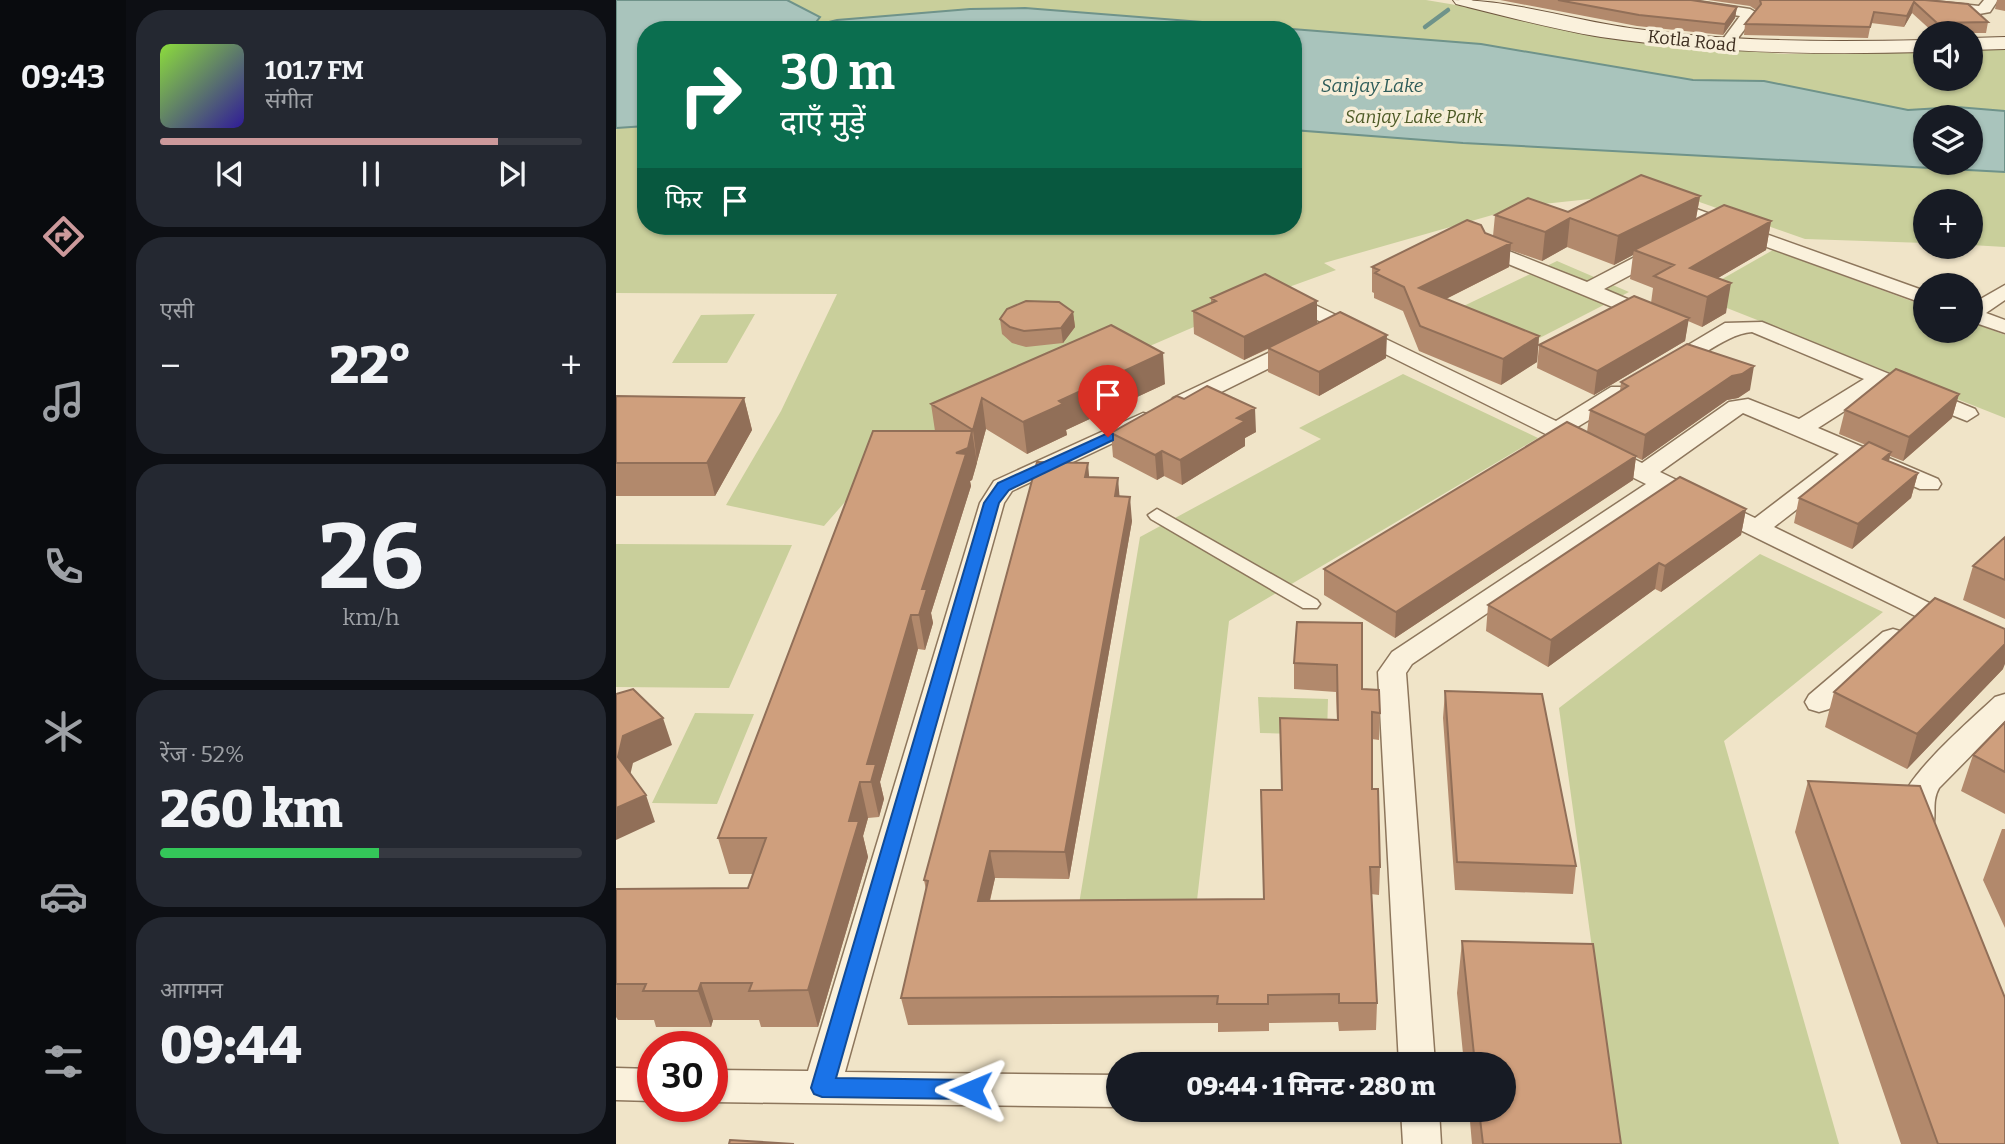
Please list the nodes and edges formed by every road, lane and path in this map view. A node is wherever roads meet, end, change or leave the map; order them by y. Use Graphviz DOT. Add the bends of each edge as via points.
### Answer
graph roads {
  1 [pos="1465,0"];
  2 [pos="1493,0"];
  3 [pos="1661,0"];
  4 [pos="1880,0"];
  5 [pos="1734,5"];
  6 [pos="1985,5"];
  7 [pos="2005,14"];
  8 [pos="2005,36"];
  9 [pos="1983,37"];
  10 [pos="1730,39"];
  11 [pos="1913,39"];
  12 [pos="2005,43"];
  13 [pos="1983,44"];
  14 [pos="1913,46"];
  15 [pos="1638,194"];
  16 [pos="1717,222"];
  17 [pos="1491,250"];
  18 [pos="1558,260"];
  19 [pos="1606,279"];
  20 [pos="1587,290"];
  21 [pos="2005,291"];
  22 [pos="1275,292"];
  23 [pos="1913,294"];
  24 [pos="1641,295"];
  25 [pos="1983,306"];
  26 [pos="1983,319"];
  27 [pos="1339,324"];
  28 [pos="2005,327"];
  29 [pos="1707,340"];
  30 [pos="1882,377"];
  31 [pos="1967,414"];
  32 [pos="1801,428"];
  33 [pos="1558,429"];
  34 [pos="1856,452"];
  35 [pos="1653,478"];
  36 [pos="1929,484"];
  37 [pos="1157,515"];
  38 [pos="1756,529"];
  39 [pos="1310,604"];
  40 [pos="1924,611"];
  41 [pos="2005,651"];
  42 [pos="1819,702"];
  43 [pos="2005,704"];
  44 [pos="1929,852"];
  45 [pos="1416,1052"];
  46 [pos="616,1084"];
  47 [pos="637,1085"];
  48 [pos="728,1086"];
  49 [pos="822,1088"];
  50 [pos="1106,1091"];
  51 [pos="1421,1122"];
  52 [pos="1422,1144"];
  1 -- 14 [label="main road, Kotla Road" via="1597,29 1714,44"];
  2 -- 10 [label="main road, Kotla Road" via="1600,23"];
  3 -- 5 [label="street"];
  4 -- 6 [label="street"];
  5 -- 10 [label="street" via="1751,13"];
  6 -- 7 [label="street"];
  8 -- 9 [label="main road"];
  10 -- 11 [label="main road, Kotla Road"];
  12 -- 13 [label="main road"];
  15 -- 16 [label="street"];
  16 -- 19 [label="street"];
  16 -- 23 [label="street"];
  17 -- 20 [label="street"];
  18 -- 19 [label="street"];
  19 -- 20 [label="street"];
  19 -- 24 [label="street"];
  20 -- 29 [label="street"];
  21 -- 25 [label="street"];
  22 -- 27 [label="street"];
  26 -- 28 [label="street"];
  27 -- 33 [label="street"];
  27 -- 49 [label="street" via="1003,486 992,503"];
  29 -- 30 [label="street" via="1732,327 1755,326"];
  29 -- 33 [label="street"];
  30 -- 31 [label="street"];
  30 -- 32 [label="street"];
  32 -- 34 [label="street"];
  32 -- 35 [label="street" via="1759,410 1737,407"];
  33 -- 35 [label="street"];
  34 -- 36 [label="street"];
  34 -- 38 [label="street"];
  35 -- 38 [label="street"];
  35 -- 45 [label="street" via="1402,658 1392,672"];
  37 -- 39 [label="street"];
  38 -- 40 [label="street"];
  40 -- 41 [label="street"];
  40 -- 42 [label="street"];
  43 -- 44 [label="street" via="1928,781 1917,800 1919,827"];
  46 -- 47 [label="street"];
  48 -- 49 [label="street"];
  49 -- 50 [label="street"];
  51 -- 52 [label="street"];
}
